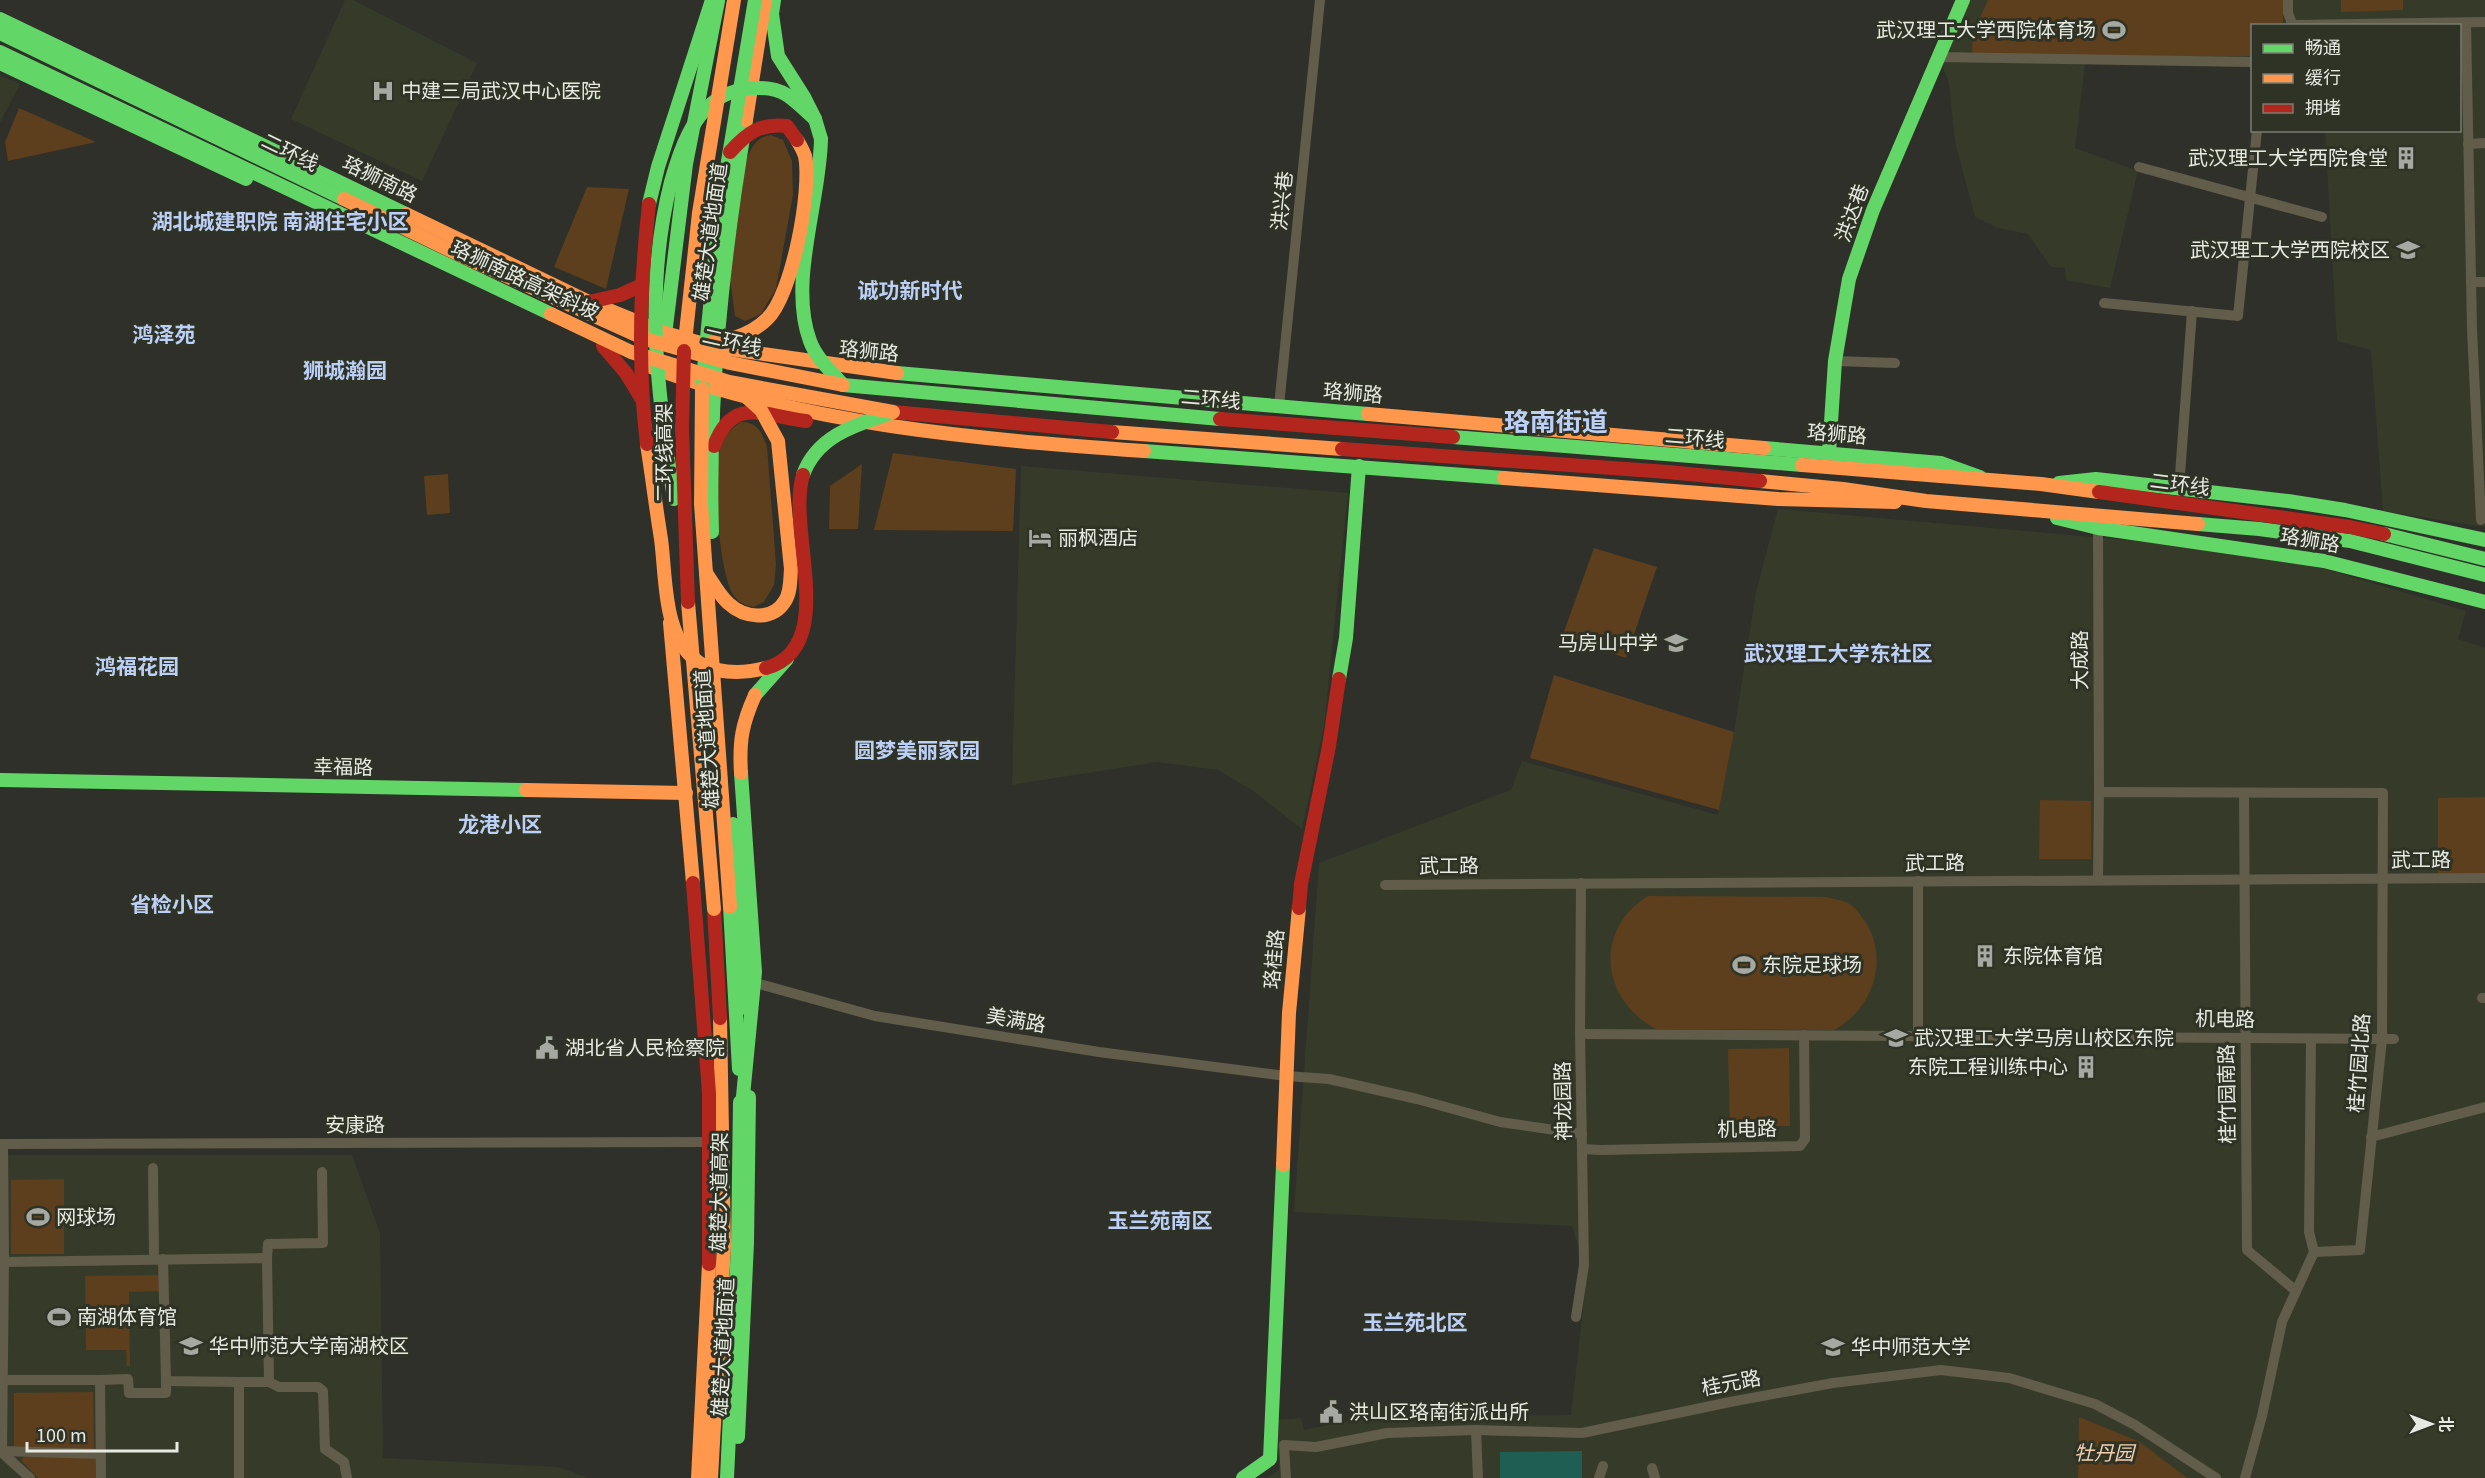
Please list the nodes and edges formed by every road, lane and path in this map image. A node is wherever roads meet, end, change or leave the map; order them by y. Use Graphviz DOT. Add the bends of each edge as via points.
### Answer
graph roads {
  1 [pos="712,0"];
  2 [pos="719,0"];
  3 [pos="734,0"];
  4 [pos="755,0"];
  5 [pos="765,0"];
  6 [pos="774,0"];
  7 [pos="1320,0"];
  8 [pos="1963,0"];
  9 [pos="2288,0"];
  10 [pos="0,19"];
  11 [pos="2485,22"];
  12 [pos="2466,23"];
  13 [pos="2293,24"];
  14 [pos="2380,24"];
  15 [pos="0,33"];
  16 [pos="0,52"];
  17 [pos="1937,57"];
  18 [pos="2251,62"];
  19 [pos="0,63"];
  20 [pos="815,119"];
  21 [pos="2257,132"];
  22 [pos="2485,143"];
  23 [pos="2468,144"];
  24 [pos="731,146"];
  25 [pos="2139,167"];
  26 [pos="2250,199"];
  27 [pos="2322,217"];
  28 [pos="675,245"];
  29 [pos="2471,282"];
  30 [pos="2485,282"];
  31 [pos="721,283"];
  32 [pos="589,302"];
  33 [pos="2104,303"];
  34 [pos="2192,311"];
  35 [pos="667,340"];
  36 [pos="603,346"];
  37 [pos="715,346"];
  38 [pos="755,355"];
  39 [pos="1835,361"];
  40 [pos="1894,363"];
  41 [pos="662,371"];
  42 [pos="729,382"];
  43 [pos="843,385"];
  44 [pos="711,389"];
  45 [pos="2480,402"];
  46 [pos="1279,406"];
  47 [pos="893,412"];
  48 [pos="834,417"];
  49 [pos="1068,429"];
  50 [pos="658,438"];
  51 [pos="1829,453"];
  52 [pos="1359,466"];
  53 [pos="1986,479"];
  54 [pos="710,481"];
  55 [pos="2041,484"];
  56 [pos="2179,488"];
  57 [pos="2482,498"];
  58 [pos="1926,501"];
  59 [pos="2024,510"];
  60 [pos="2481,520"];
  61 [pos="2176,522"];
  62 [pos="2098,528"];
  63 [pos="2485,540"];
  64 [pos="2485,559"];
  65 [pos="706,573"];
  66 [pos="686,575"];
  67 [pos="2485,575"];
  68 [pos="2485,585"];
  69 [pos="2482,602"];
  70 [pos="787,659"];
  71 [pos="0,780"];
  72 [pos="2098,792"];
  73 [pos="686,793"];
  74 [pos="2244,793"];
  75 [pos="2383,878"];
  76 [pos="2485,878"];
  77 [pos="2243,879"];
  78 [pos="2098,880"];
  79 [pos="1918,881"];
  80 [pos="1581,883"];
  81 [pos="1385,885"];
  82 [pos="714,909"];
  83 [pos="744,979"];
  84 [pos="1580,1034"];
  85 [pos="1804,1035"];
  86 [pos="1918,1035"];
  87 [pos="2244,1037"];
  88 [pos="2394,1038"];
  89 [pos="2382,1039"];
  90 [pos="2311,1040"];
  91 [pos="1286,1076"];
  92 [pos="2485,1107"];
  93 [pos="741,1117"];
  94 [pos="1582,1134"];
  95 [pos="2372,1137"];
  96 [pos="710,1142"];
  97 [pos="2,1144"];
  98 [pos="1582,1149"];
  99 [pos="153,1168"];
  100 [pos="322,1172"];
  101 [pos="2314,1252"];
  102 [pos="267,1258"];
  103 [pos="159,1259"];
  104 [pos="4,1262"];
  105 [pos="2296,1291"];
  106 [pos="1576,1317"];
  107 [pos="3,1380"];
  108 [pos="100,1380"];
  109 [pos="166,1382"];
  110 [pos="239,1382"];
  111 [pos="269,1382"];
  112 [pos="1476,1430"];
  113 [pos="1284,1444"];
  114 [pos="1,1451"];
  115 [pos="101,1454"];
  116 [pos="1270,1459"];
  117 [pos="1604,1466"];
  118 [pos="30,1478"];
  119 [pos="101,1478"];
  120 [pos="239,1478"];
  121 [pos="347,1478"];
  122 [pos="698,1478"];
  123 [pos="711,1478"];
  124 [pos="727,1478"];
  125 [pos="736,1478"];
  126 [pos="1243,1478"];
  127 [pos="1286,1478"];
  128 [pos="1478,1478"];
  129 [pos="1599,1478"];
  130 [pos="2216,1478"];
  131 [pos="2245,1478"];
  1 -- 70 [label="main road, bridge" via="649,204 639,336 644,412 670,607 681,643 695,660 733,672 755,671"];
  2 -- 28 [label="main road, 雄楚大道地面道"];
  3 -- 66 [label="main road, 二环线高架, bridge" via="699,213 683,360"];
  4 -- 24 [label="main road, bridge"];
  5 -- 31 [label="main road, 雄楚大道地面道"];
  6 -- 20 [label="main road" via="778,56"];
  7 -- 46 [label="street, 洪兴巷"];
  8 -- 17 [label="main road, 洪达巷"];
  9 -- 13 [label="street"];
  10 -- 32 [label="main road, 珞狮南路"];
  11 -- 12 [label="street"];
  12 -- 14 [label="street"];
  12 -- 23 [label="street"];
  15 -- 35 [label="main road, 二环线, bridge" via="462,256 645,339"];
  16 -- 42 [label="main road, 珞狮南路高架斜坡, bridge" via="631,352"];
  17 -- 18 [label="street"];
  17 -- 39 [label="main road, 洪达巷" via="1873,210 1849,279"];
  19 -- 36 [label="main road"];
  20 -- 43 [label="main road, bridge" via="822,158 802,316 818,356"];
  20 -- 66 [label="main road, bridge" via="785,94 763,89 728,94 712,103 689,132 669,188 657,251 652,324 658,391"];
  21 -- 26 [label="street"];
  22 -- 23 [label="street"];
  23 -- 29 [label="street"];
  24 -- 35 [label="main road, bridge" via="763,125 786,126 799,140 805,158 806,186 789,280 772,316 749,333 718,342"];
  24 -- 65 [label="main road, 雄楚大道高架, bridge" via="703,363 701,504"];
  25 -- 26 [label="street"];
  26 -- 27 [label="street"];
  26 -- 34 [label="street" via="2238,316"];
  28 -- 32 [label="main road" via="652,281 633,293"];
  28 -- 35 [label="main road, 雄楚大道地面道"];
  29 -- 30 [label="street"];
  29 -- 45 [label="street"];
  31 -- 37 [label="main road, 雄楚大道地面道"];
  31 -- 38 [label="main road" via="731,333"];
  32 -- 35 [label="main road, 珞狮南路"];
  33 -- 34 [label="street"];
  34 -- 56 [label="street"];
  35 -- 37 [label="main road, 珞狮南路"];
  35 -- 41 [label="main road, 雄楚大道地面道"];
  35 -- 43 [label="main road, 二环线, bridge" via="730,363"];
  36 -- 41 [label="main road"];
  36 -- 50 [label="main road" via="636,387"];
  37 -- 38 [label="main road, 珞狮路"];
  37 -- 44 [label="main road, 雄楚大道地面道"];
  38 -- 46 [label="main road, 珞狮路" via="868,371"];
  39 -- 40 [label="street"];
  39 -- 51 [label="main road, 洪达巷"];
  41 -- 44 [label="main road"];
  41 -- 50 [label="main road, 雄楚大道地面道"];
  42 -- 47 [label="main road, 珞狮南路高架斜坡, bridge"];
  42 -- 65 [label="main road, bridge" via="761,410 778,441 790,587 784,602 773,612 746,616 730,606"];
  43 -- 53 [label="main road, 二环线" via="1070,407"];
  44 -- 48 [label="main road"];
  44 -- 54 [label="main road, 雄楚大道地面道"];
  45 -- 57 [label="street"];
  46 -- 51 [label="main road, 珞狮路"];
  47 -- 49 [label="main road, 珞狮南路高架斜坡"];
  47 -- 70 [label="main road, bridge" via="851,427 818,447 802,476 798,502 807,598 805,627"];
  48 -- 52 [label="main road" via="1070,446"];
  48 -- 54 [label="main road" via="802,421 740,413 727,418 718,428"];
  49 -- 58 [label="main road, 二环线" via="1668,472"];
  50 -- 73 [label="main road, 雄楚大道地面道"];
  51 -- 53 [label="main road, 珞狮路" via="1941,463"];
  52 -- 58 [label="main road" via="1816,503"];
  52 -- 91 [label="main road, 珞桂路" via="1346,638 1301,884"];
  53 -- 55 [label="main road, 二环线"];
  54 -- 83 [label="main road, 雄楚大道地面道"];
  55 -- 56 [label="main road, 珞狮路" via="2096,479"];
  55 -- 64 [label="main road, 二环线" via="2350,527"];
  56 -- 63 [label="main road, 珞狮路" via="2345,510"];
  57 -- 60 [label="street"];
  58 -- 59 [label="main road, 二环线"];
  59 -- 61 [label="main road, 二环线"];
  59 -- 62 [label="main road, 珞狮路"];
  61 -- 67 [label="main road, 二环线" via="2350,542"];
  61 -- 68 [label="main road" via="2346,549"];
  62 -- 69 [label="main road, 珞狮路" via="2324,561"];
  62 -- 72 [label="street, 大成路"];
  65 -- 93 [label="main road, 雄楚大道高架, bridge"];
  66 -- 82 [label="main road, 二环线高架, bridge"];
  70 -- 93 [label="main road, bridge" via="755,695 743,722 740,747 755,972"];
  71 -- 73 [label="main road, 幸福路"];
  72 -- 74 [label="street"];
  72 -- 78 [label="street, 大成路"];
  73 -- 96 [label="main road, 雄楚大道地面道"];
  74 -- 75 [label="street, 桂竹园北路" via="2383,793"];
  74 -- 77 [label="street, 桂竹园南路"];
  75 -- 76 [label="street, 武工路"];
  75 -- 77 [label="street, 武工路"];
  75 -- 89 [label="street, 桂竹园北路"];
  77 -- 78 [label="street, 武工路"];
  77 -- 87 [label="street, 桂竹园南路"];
  78 -- 79 [label="street, 武工路"];
  79 -- 80 [label="street, 武工路"];
  79 -- 86 [label="street"];
  80 -- 81 [label="street, 武工路"];
  80 -- 84 [label="street, 神龙园路"];
  82 -- 123 [label="main road, 雄楚大道高架" via="722,1050 724,1223"];
  83 -- 91 [label="street, 美满路" via="875,1016 1099,1052"];
  83 -- 125 [label="main road, 雄楚大道地面道" via="749,1180"];
  84 -- 85 [label="street, 机电路"];
  84 -- 94 [label="street, 神龙园路"];
  85 -- 86 [label="street, 机电路"];
  85 -- 98 [label="street, 机电路" via="1805,1139 1800,1146"];
  86 -- 87 [label="street, 机电路"];
  87 -- 90 [label="street, 机电路"];
  87 -- 105 [label="street, 桂竹园南路" via="2247,1250"];
  88 -- 89 [label="street, 机电路"];
  89 -- 90 [label="street, 机电路"];
  89 -- 95 [label="street, 桂竹园北路"];
  90 -- 101 [label="street" via="2309,1232"];
  91 -- 94 [label="street" via="1329,1079 1500,1122"];
  91 -- 116 [label="main road, 珞桂路"];
  92 -- 95 [label="street"];
  93 -- 124 [label="main road, 雄楚大道高架"];
  94 -- 98 [label="street, 神龙园路"];
  95 -- 101 [label="street, 桂竹园北路" via="2360,1250"];
  96 -- 97 [label="street, 安康路"];
  96 -- 122 [label="main road, 雄楚大道地面道" via="710,1246"];
  97 -- 104 [label="street"];
  98 -- 106 [label="street, 神龙园路" via="1584,1265"];
  99 -- 103 [label="street"];
  100 -- 102 [label="street" via="322,1243 268,1244"];
  101 -- 105 [label="street"];
  102 -- 103 [label="street"];
  102 -- 111 [label="street"];
  103 -- 104 [label="street"];
  103 -- 109 [label="street"];
  104 -- 107 [label="street"];
  105 -- 131 [label="street" via="2282,1322"];
  107 -- 108 [label="street"];
  107 -- 114 [label="street"];
  108 -- 109 [label="street" via="129,1379 129,1393 166,1394"];
  108 -- 115 [label="street"];
  109 -- 110 [label="street"];
  110 -- 111 [label="street"];
  110 -- 120 [label="street"];
  111 -- 121 [label="street" via="279,1387 323,1391 325,1449 344,1462"];
  112 -- 113 [label="street, 桂元路" via="1387,1433 1316,1447"];
  112 -- 128 [label="street"];
  112 -- 130 [label="street, 桂元路" via="1582,1434 1833,1383 1941,1370 2010,1378 2095,1404"];
  113 -- 116 [label="street"];
  113 -- 127 [label="street"];
  114 -- 115 [label="street"];
  114 -- 118 [label="street"];
  115 -- 119 [label="street"];
  116 -- 126 [label="main road"];
  117 -- 129 [label="street"];
}
